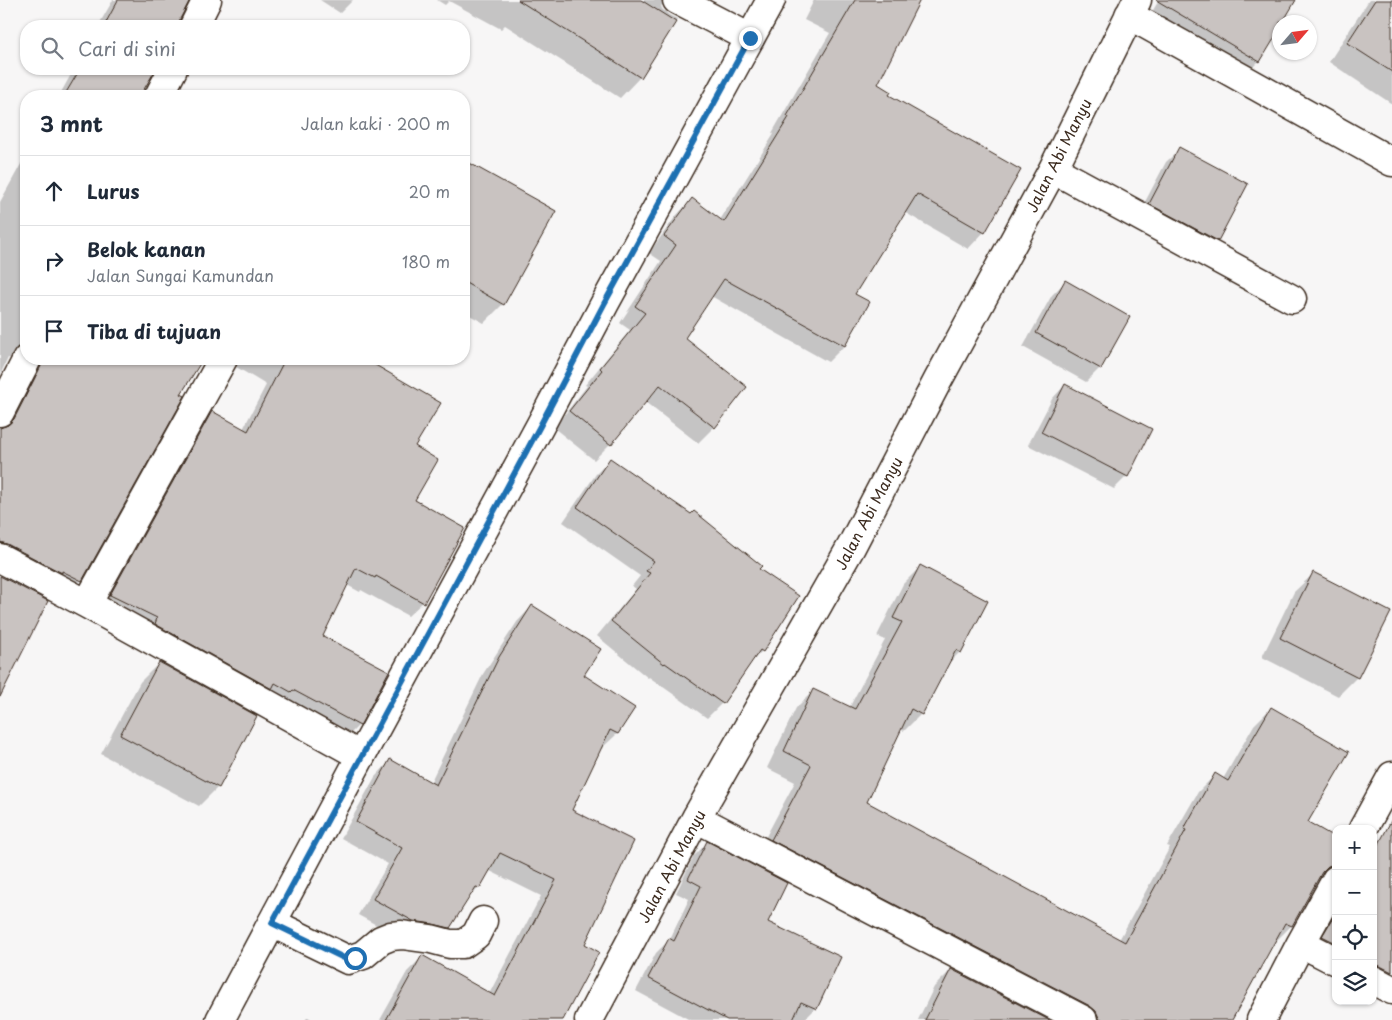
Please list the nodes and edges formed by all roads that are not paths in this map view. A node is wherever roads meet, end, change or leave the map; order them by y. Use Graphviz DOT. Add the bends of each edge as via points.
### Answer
graph roads {
  1 [pos="207,0"];
  2 [pos="678,0"];
  3 [pos="771,0"];
  4 [pos="1133,8"];
  5 [pos="197,20"];
  6 [pos="750,38"];
  7 [pos="170,75"];
  8 [pos="162,90"];
  9 [pos="1392,162"];
  10 [pos="1053,169"];
  11 [pos="1292,299"];
  12 [pos="24,365"];
  13 [pos="220,365"];
  14 [pos="0,412"];
  15 [pos="0,558"];
  16 [pos="87,604"];
  17 [pos="361,756"];
  18 [pos="1392,776"];
  19 [pos="696,818"];
  20 [pos="1366,825"];
  21 [pos="1332,887"];
  22 [pos="483,921"];
  23 [pos="272,923"];
  24 [pos="1301,943"];
  25 [pos="1334,960"];
  26 [pos="1377,982"];
  27 [pos="1392,990"];
  28 [pos="220,1020"];
  29 [pos="589,1020"];
  30 [pos="1083,1020"];
  31 [pos="1261,1020"];
  1 -- 5 [label="street"];
  2 -- 6 [label="street"];
  3 -- 6 [label="street"];
  4 -- 9 [label="street"];
  4 -- 10 [label="street, Jalan Abi Manyu"];
  6 -- 17 [label="street"];
  7 -- 8 [label="street"];
  10 -- 11 [label="street"];
  10 -- 19 [label="street, Jalan Abi Manyu" via="851,547"];
  12 -- 14 [label="street"];
  13 -- 16 [label="street"];
  15 -- 16 [label="street"];
  16 -- 17 [label="street"];
  17 -- 23 [label="street"];
  18 -- 20 [label="street"];
  19 -- 29 [label="street, Jalan Abi Manyu"];
  19 -- 30 [label="street"];
  21 -- 24 [label="street"];
  22 -- 23 [label="street" via="476,935 463,944 391,936 363,955 348,960"];
  23 -- 28 [label="street"];
  24 -- 25 [label="street"];
  24 -- 31 [label="street"];
  26 -- 27 [label="street"];
}
